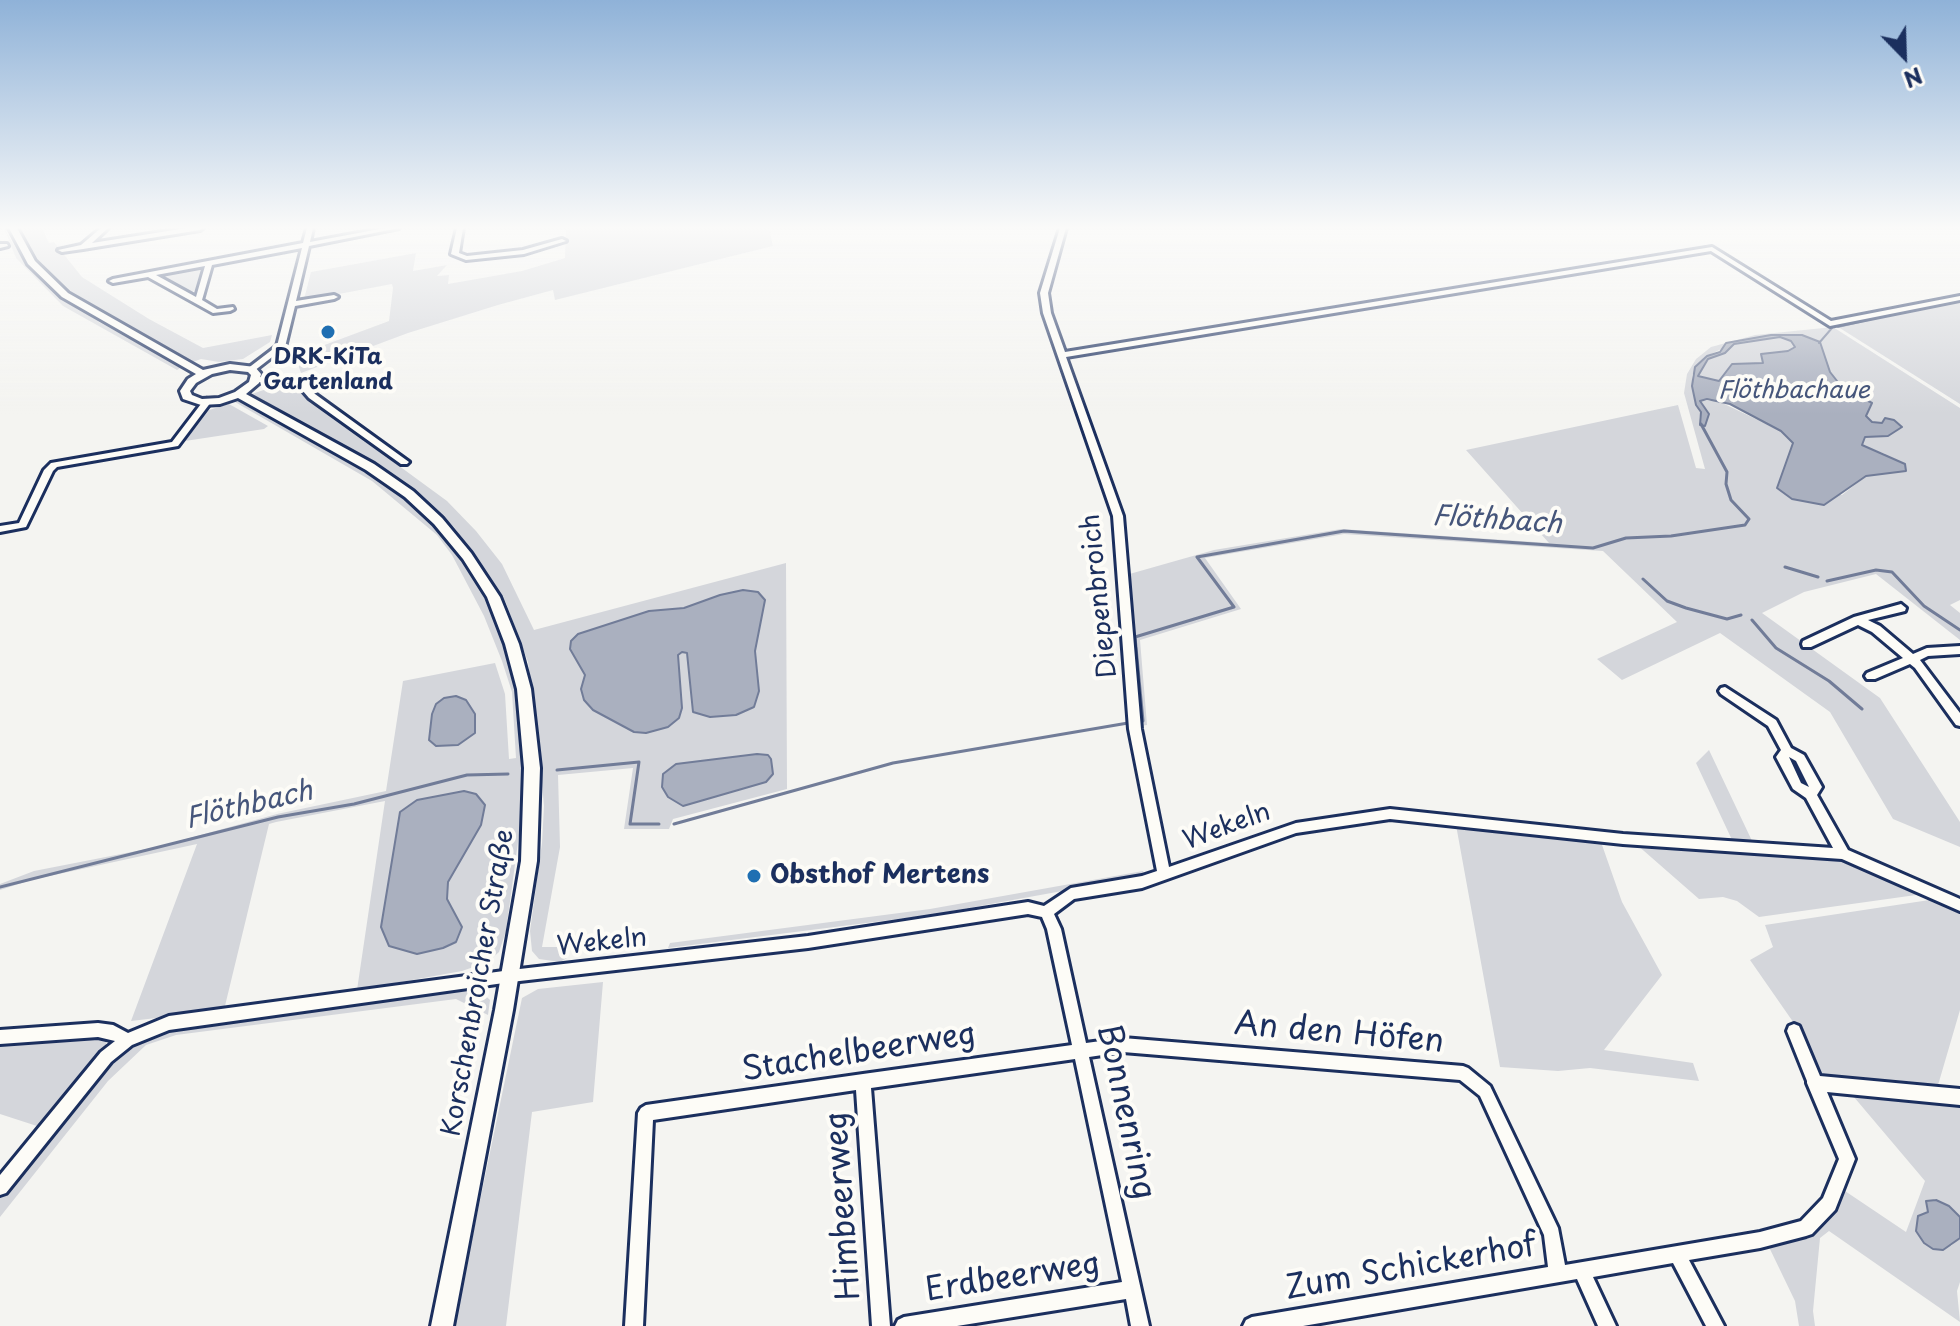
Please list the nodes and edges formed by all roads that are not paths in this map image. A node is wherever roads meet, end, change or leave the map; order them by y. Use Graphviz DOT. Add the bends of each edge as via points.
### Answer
graph roads {
  1 [pos="60,290"];
  2 [pos="176,290"];
  3 [pos="202,290"];
  4 [pos="296,290"];
  5 [pos="1045,290"];
  6 [pos="1461,290"];
  7 [pos="1776,290"];
  8 [pos="334,297"];
  9 [pos="1960,298"];
  10 [pos="198,302"];
  11 [pos="293,304"];
  12 [pos="230,309"];
  13 [pos="1062,355"];
  14 [pos="203,374"];
  15 [pos="254,374"];
  16 [pos="239,394"];
  17 [pos="207,402"];
  18 [pos="404,462"];
  19 [pos="0,529"];
  20 [pos="1901,608"];
  21 [pos="1858,620"];
  22 [pos="1807,644"];
  23 [pos="1960,650"];
  24 [pos="1911,658"];
  25 [pos="1871,676"];
  26 [pos="1725,691"];
  27 [pos="1960,722"];
  28 [pos="1843,854"];
  29 [pos="1164,875"];
  30 [pos="1960,905"];
  31 [pos="1046,912"];
  32 [pos="511,976"];
  33 [pos="1794,1031"];
  34 [pos="0,1037"];
  35 [pos="127,1040"];
  36 [pos="1080,1049"];
  37 [pos="863,1081"];
  38 [pos="1814,1083"];
  39 [pos="1960,1097"];
  40 [pos="0,1187"];
  41 [pos="1677,1254"];
  42 [pos="1581,1270"];
  43 [pos="1555,1274"];
  44 [pos="1133,1289"];
  45 [pos="442,1326"];
  46 [pos="634,1326"];
  47 [pos="881,1326"];
  48 [pos="904,1326"];
  49 [pos="1140,1326"];
  50 [pos="1252,1326"];
  51 [pos="1607,1326"];
  52 [pos="1715,1326"];
  1 -- 14 [label="main road"];
  2 -- 10 [label="street"];
  3 -- 10 [label="street"];
  4 -- 11 [label="street"];
  5 -- 13 [label="street, Diepenbroich"];
  6 -- 13 [label="street"];
  7 -- 9 [label="street" via="1830,324"];
  8 -- 11 [label="street"];
  10 -- 12 [label="street" via="216,311"];
  11 -- 15 [label="street" via="281,347"];
  13 -- 29 [label="street, Diepenbroich" via="1118,516 1135,729"];
  14 -- 15 [label="main road" via="230,367"];
  14 -- 17 [label="main road" via="189,384 186,394"];
  15 -- 16 [label="main road"];
  15 -- 18 [label="street" via="298,380"];
  16 -- 17 [label="main road"];
  16 -- 32 [label="main road, Korschenbroicher Straße" via="353,457 414,498 459,545 497,606 524,689 532,768 530,851"];
  17 -- 19 [label="street" via="175,444 54,465 23,525"];
  20 -- 21 [label="street"];
  21 -- 22 [label="street"];
  21 -- 24 [label="street"];
  23 -- 24 [label="street"];
  24 -- 25 [label="street"];
  24 -- 27 [label="street"];
  26 -- 28 [label="street" via="1772,723 1787,751 1800,758 1816,787 1810,794"];
  28 -- 29 [label="street, Wekeln" via="1623,839 1390,814 1296,828"];
  28 -- 30 [label="street, Wekeln"];
  29 -- 31 [label="street, Wekeln" via="1071,894"];
  31 -- 32 [label="street, Wekeln" via="1028,908 821,941"];
  31 -- 36 [label="street, Bonnenring"];
  32 -- 35 [label="street, Wekeln" via="186,1020"];
  32 -- 45 [label="main road, Korschenbroicher Straße"];
  33 -- 38 [label="street, Zum Schickerhof"];
  34 -- 35 [label="street" via="98,1030"];
  35 -- 40 [label="street, Wekeln" via="96,1068"];
  36 -- 37 [label="street, Stachelbeerweg"];
  36 -- 43 [label="street, An den Höfen" via="1123,1045 1463,1073 1485,1091 1552,1234"];
  36 -- 44 [label="street, Bonnenring"];
  37 -- 46 [label="street, Stachelbeerweg" via="646,1113"];
  37 -- 47 [label="street, Himbeerweg"];
  38 -- 39 [label="street"];
  38 -- 41 [label="street, Zum Schickerhof" via="1847,1159 1829,1204 1806,1228"];
  41 -- 42 [label="street, Zum Schickerhof"];
  41 -- 52 [label="street"];
  42 -- 43 [label="street, Zum Schickerhof"];
  42 -- 51 [label="street"];
  43 -- 50 [label="street, Zum Schickerhof"];
  44 -- 48 [label="street, Erdbeerweg"];
  44 -- 49 [label="street, Bonnenring"];
}
